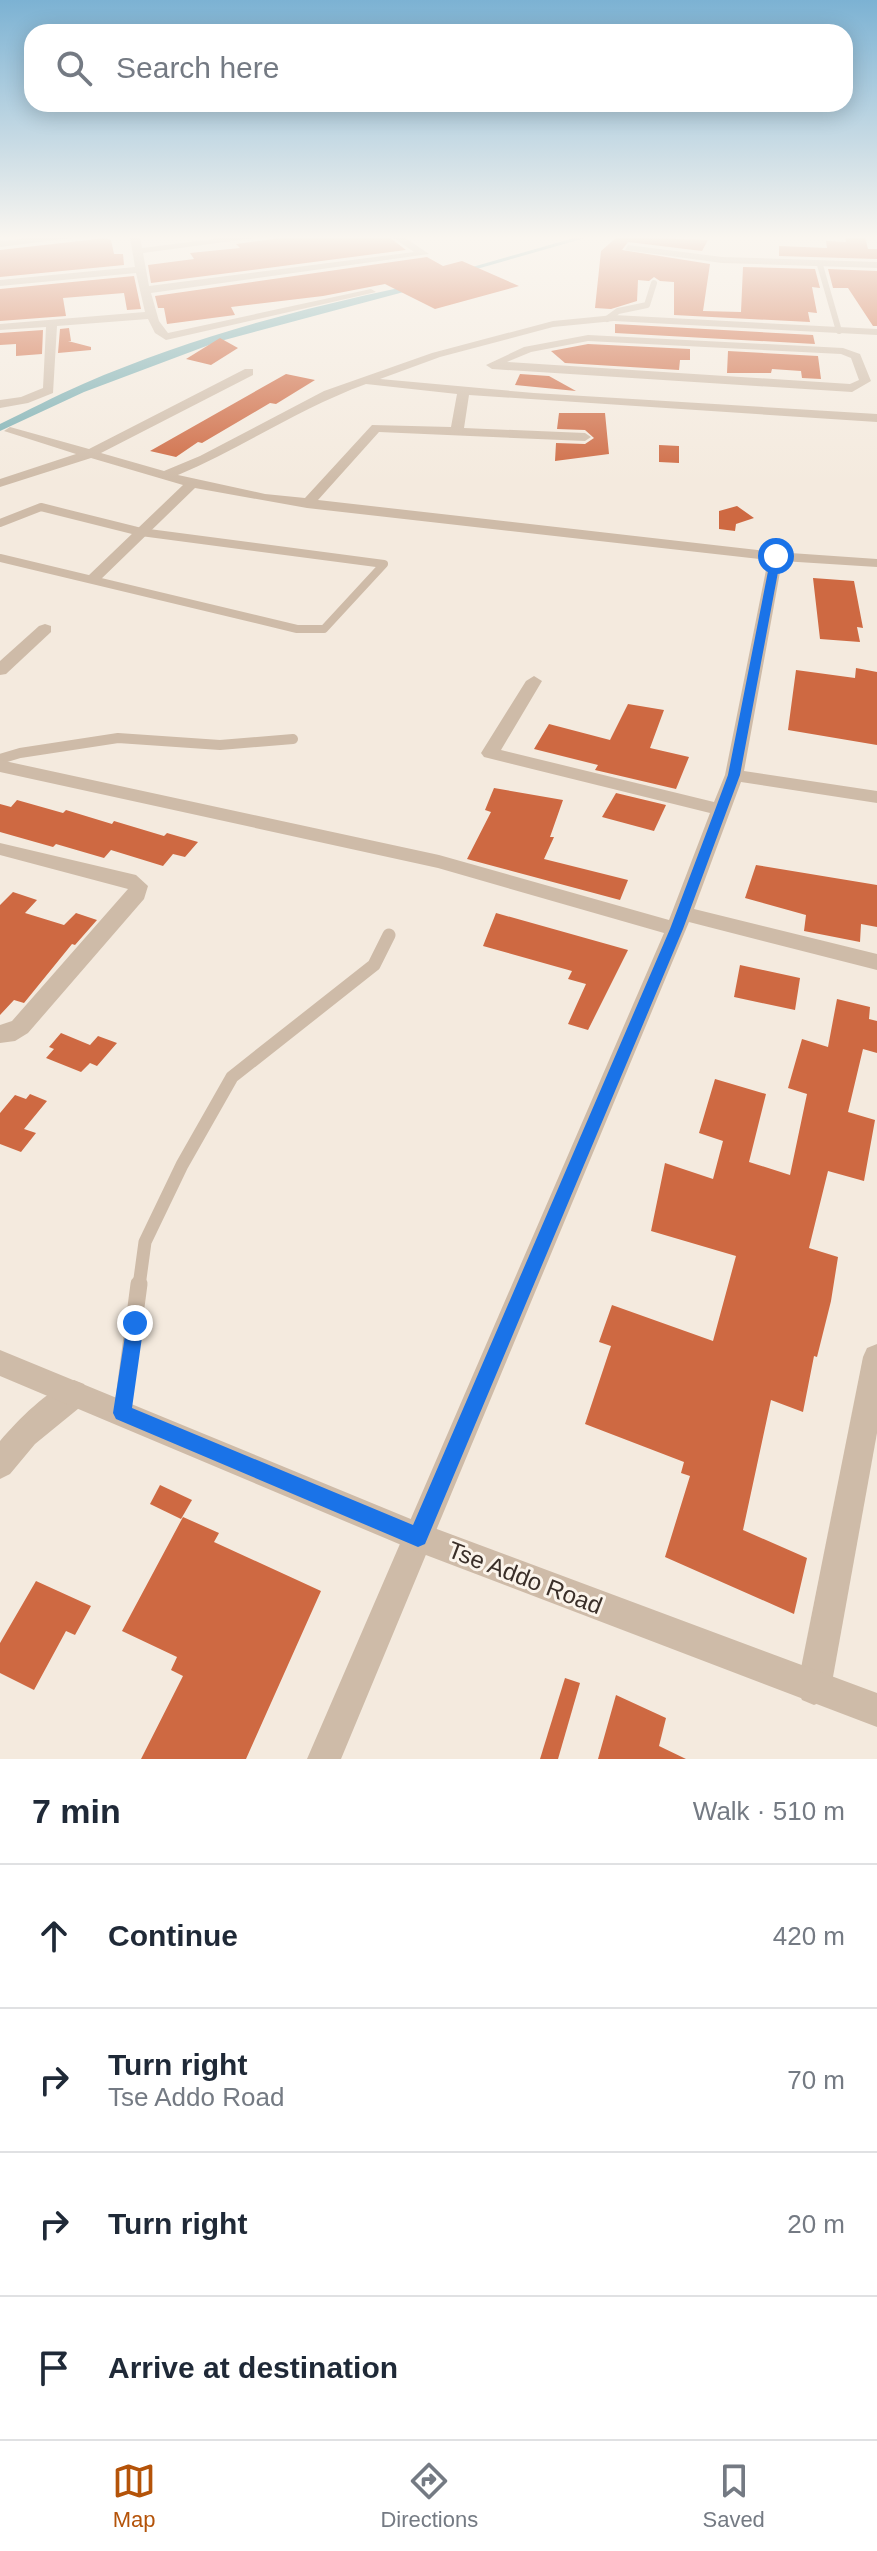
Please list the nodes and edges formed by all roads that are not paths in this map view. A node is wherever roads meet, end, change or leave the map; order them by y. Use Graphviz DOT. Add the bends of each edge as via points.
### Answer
graph roads {
  1 [pos="93,319"];
  2 [pos="153,319"];
  3 [pos="251,319"];
  4 [pos="607,319"];
  5 [pos="609,319"];
  6 [pos="836,319"];
  7 [pos="52,322"];
  8 [pos="0,327"];
  9 [pos="839,331"];
  10 [pos="877,332"];
  11 [pos="715,346"];
  12 [pos="714,370"];
  13 [pos="249,372"];
  14 [pos="364,381"];
  15 [pos="464,391"];
  16 [pos="0,404"];
  17 [pos="703,409"];
  18 [pos="877,418"];
  19 [pos="10,431"];
  20 [pos="457,432"];
  21 [pos="585,437"];
  22 [pos="90,454"];
  23 [pos="163,476"];
  24 [pos="0,483"];
  25 [pos="192,483"];
  26 [pos="307,504"];
  27 [pos="0,523"];
  28 [pos="141,532"];
  29 [pos="776,556"];
  30 [pos="0,558"];
  31 [pos="877,563"];
  32 [pos="93,579"];
  33 [pos="45,629"];
  34 [pos="0,670"];
  35 [pos="534,681"];
  36 [pos="293,739"];
  37 [pos="0,759"];
  38 [pos="0,766"];
  39 [pos="734,775"];
  40 [pos="877,797"];
  41 [pos="721,810"];
  42 [pos="0,849"];
  43 [pos="679,921"];
  44 [pos="389,935"];
  45 [pos="877,962"];
  46 [pos="0,1034"];
  47 [pos="877,1357"];
  48 [pos="0,1363"];
  49 [pos="74,1394"];
  50 [pos="122,1413"];
  51 [pos="0,1464"];
  52 [pos="418,1537"];
  53 [pos="814,1688"];
  54 [pos="877,1710"];
  55 [pos="324,1759"];
  1 -- 7 [label="street"];
  2 -- 3 [label="street" via="160,334 171,337"];
  4 -- 14 [label="street" via="553,324 436,355"];
  5 -- 9 [label="street"];
  6 -- 9 [label="lane"];
  7 -- 8 [label="street"];
  7 -- 16 [label="street" via="49,390"];
  9 -- 10 [label="street"];
  11 -- 12 [label="street"];
  11 -- 12 [label="street" via="851,353 865,381 852,388"];
  11 -- 12 [label="street" via="588,338 528,349 492,365"];
  12 -- 17 [label="street"];
  13 -- 22 [label="street"];
  14 -- 15 [label="street"];
  14 -- 23 [label="street"];
  15 -- 17 [label="street"];
  15 -- 20 [label="street"];
  17 -- 18 [label="street"];
  19 -- 22 [label="street"];
  20 -- 21 [label="street"];
  20 -- 26 [label="street" via="376,428"];
  22 -- 23 [label="street"];
  22 -- 24 [label="street"];
  23 -- 25 [label="street"];
  25 -- 26 [label="street"];
  25 -- 28 [label="street"];
  26 -- 29 [label="street"];
  27 -- 28 [label="lane" via="41,507"];
  28 -- 32 [label="street"];
  28 -- 32 [label="lane" via="384,564 324,629 297,629"];
  29 -- 31 [label="street"];
  29 -- 39 [label="street"];
  30 -- 32 [label="lane"];
  33 -- 34 [label="street"];
  35 -- 41 [label="street" via="490,753"];
  36 -- 37 [label="lane" via="220,745 118,738"];
  38 -- 43 [label="street" via="439,862"];
  39 -- 40 [label="street"];
  39 -- 41 [label="street"];
  41 -- 43 [label="street"];
  42 -- 46 [label="street" via="138,886 137,894 20,1027"];
  43 -- 45 [label="street"];
  43 -- 52 [label="street"];
  44 -- 50 [label="lane" via="374,965 232,1077 182,1165 145,1242"];
  47 -- 53 [label="street"];
  48 -- 49 [label="street, Tse Addo Road"];
  49 -- 50 [label="street, Tse Addo Road"];
  49 -- 51 [label="street" via="25,1434"];
  50 -- 52 [label="street, Tse Addo Road"];
  52 -- 53 [label="street, Tse Addo Road"];
  52 -- 55 [label="street"];
  53 -- 54 [label="street, Tse Addo Road"];
}
